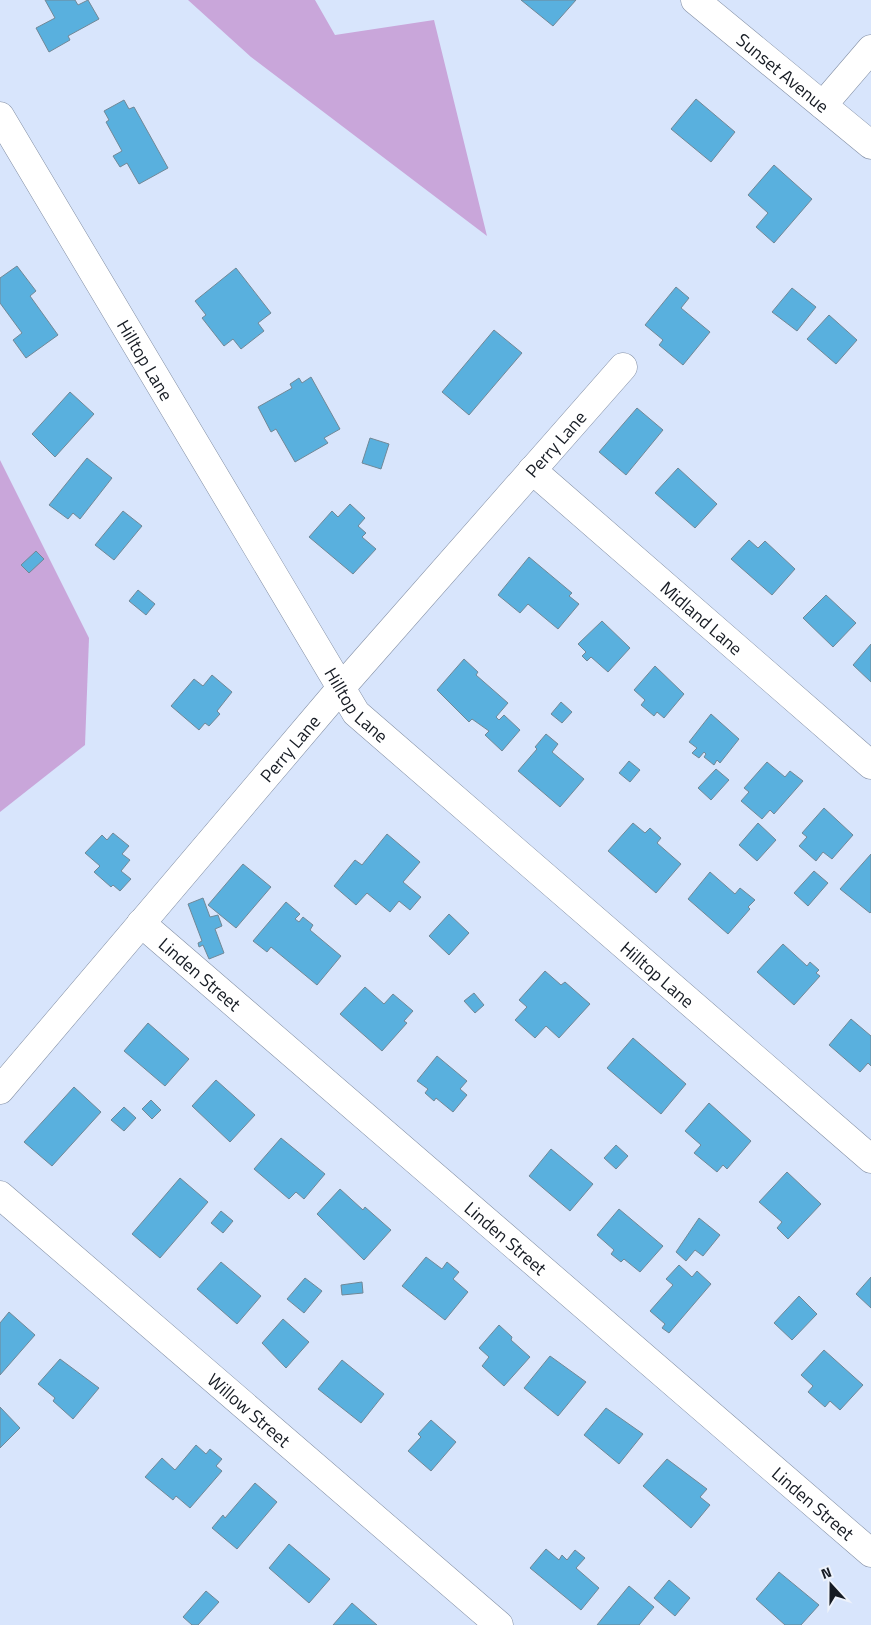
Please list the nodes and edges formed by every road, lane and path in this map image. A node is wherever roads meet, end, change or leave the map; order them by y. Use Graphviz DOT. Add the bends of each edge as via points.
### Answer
graph roads {
  1 [pos="695,0"];
  2 [pos="871,49"];
  3 [pos="823,105"];
  4 [pos="0,116"];
  5 [pos="871,145"];
  6 [pos="623,367"];
  7 [pos="532,470"];
  8 [pos="340,689"];
  9 [pos="871,765"];
  10 [pos="141,923"];
  11 [pos="0,1090"];
  12 [pos="871,1159"];
  13 [pos="0,1195"];
  14 [pos="871,1553"];
  15 [pos="499,1625"];
  1 -- 3 [label="street, Sunset Avenue"];
  2 -- 3 [label="street"];
  3 -- 5 [label="street, Sunset Avenue"];
  4 -- 8 [label="street, Hilltop Lane"];
  6 -- 7 [label="street, Perry Lane"];
  7 -- 8 [label="street, Perry Lane"];
  7 -- 9 [label="street, Midland Lane"];
  8 -- 10 [label="street, Perry Lane"];
  8 -- 12 [label="street, Hilltop Lane" via="356,713"];
  10 -- 11 [label="street, Perry Lane"];
  10 -- 14 [label="street, Linden Street"];
  13 -- 15 [label="street, Willow Street"];
}
